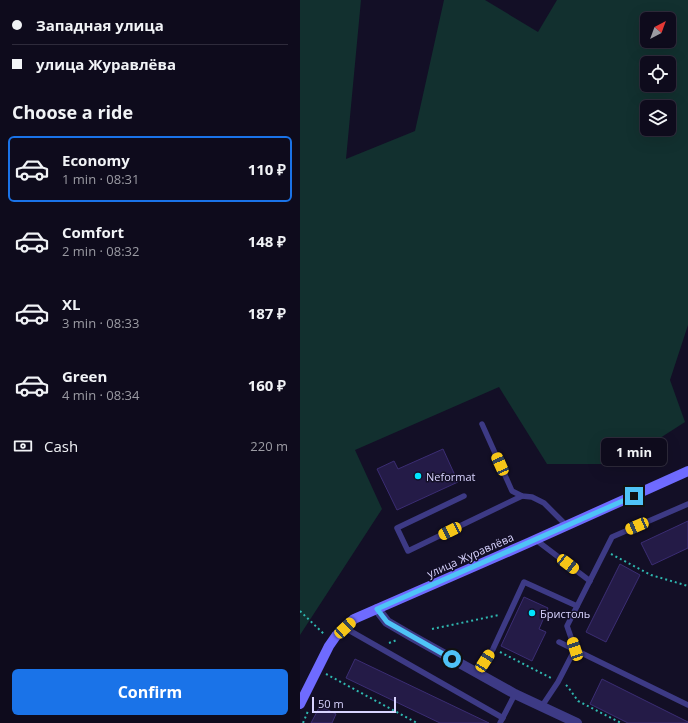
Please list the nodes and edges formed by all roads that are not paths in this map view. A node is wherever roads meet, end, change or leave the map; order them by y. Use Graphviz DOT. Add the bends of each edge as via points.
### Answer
graph roads {
  1 [pos="482,424"];
  2 [pos="688,471"];
  3 [pos="464,496"];
  4 [pos="522,496"];
  5 [pos="688,504"];
  6 [pos="567,526"];
  7 [pos="536,540"];
  8 [pos="590,581"];
  9 [pos="577,606"];
  10 [pos="377,609"];
  11 [pos="345,628"];
  12 [pos="559,642"];
  13 [pos="575,649"];
  14 [pos="477,673"];
  15 [pos="515,694"];
  16 [pos="300,704"];
  17 [pos="688,705"];
  18 [pos="542,706"];
  19 [pos="502,720"];
  20 [pos="577,723"];
  1 -- 4 [label="lane" via="512,491"];
  2 -- 6 [label="street, улица Журавлёва"];
  3 -- 4 [label="lane" via="397,528 408,551"];
  4 -- 6 [label="lane" via="532,496 544,503"];
  5 -- 8 [label="lane" via="612,537"];
  6 -- 7 [label="street, улица Журавлёва"];
  7 -- 8 [label="lane"];
  7 -- 10 [label="street, улица Журавлёва"];
  8 -- 9 [label="lane"];
  9 -- 13 [label="lane" via="567,626"];
  9 -- 14 [label="lane" via="524,582 493,649"];
  10 -- 11 [label="street, улица Журавлёва" via="354,619"];
  10 -- 14 [label="street" via="387,622"];
  11 -- 16 [label="street, улица Журавлёва" via="332,641"];
  11 -- 19 [label="lane"];
  12 -- 13 [label="lane"];
  13 -- 17 [label="lane"];
  13 -- 18 [label="lane"];
  14 -- 15 [label="street"];
  15 -- 18 [label="street"];
  15 -- 19 [label="lane"];
  18 -- 20 [label="street"];
}
